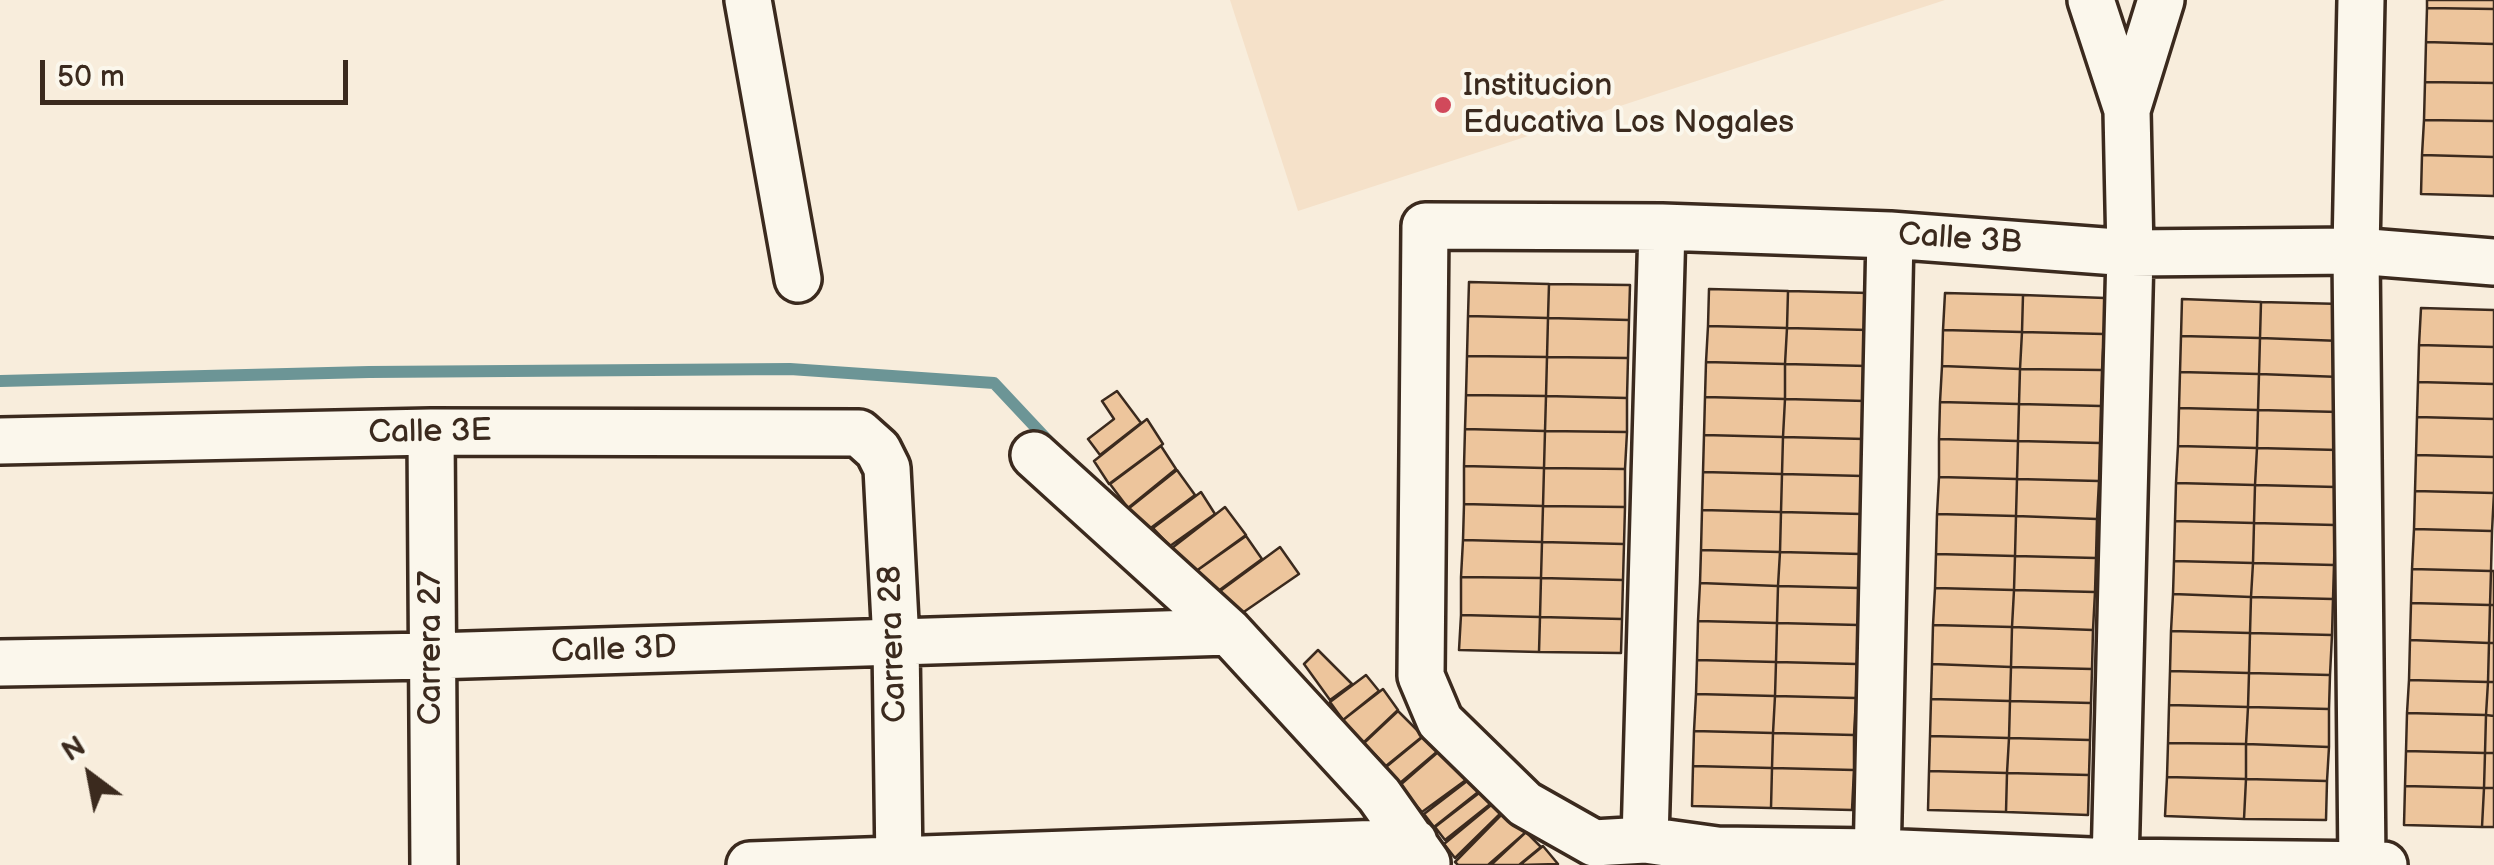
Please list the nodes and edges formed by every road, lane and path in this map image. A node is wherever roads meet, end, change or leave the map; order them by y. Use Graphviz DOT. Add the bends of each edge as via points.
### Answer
graph roads {
  1 [pos="748,0"];
  2 [pos="2091,0"];
  3 [pos="2161,0"];
  4 [pos="2361,0"];
  5 [pos="2126,110"];
  6 [pos="1662,227"];
  7 [pos="1890,235"];
  8 [pos="2356,251"];
  9 [pos="2130,253"];
  10 [pos="2494,262"];
  11 [pos="798,279"];
  12 [pos="430,432"];
  13 [pos="859,433"];
  14 [pos="0,442"];
  15 [pos="1034,455"];
  16 [pos="1229,632"];
  17 [pos="896,642"];
  18 [pos="432,656"];
  19 [pos="0,663"];
  20 [pos="1646,840"];
  21 [pos="1421,854"];
  22 [pos="1598,854"];
  23 [pos="1877,859"];
  24 [pos="899,862"];
  25 [pos="2115,864"];
  26 [pos="2362,864"];
  27 [pos="434,865"];
  28 [pos="750,865"];
  29 [pos="2384,865"];
  1 -- 11 [label="street"];
  2 -- 5 [label="street"];
  3 -- 5 [label="street"];
  4 -- 8 [label="street"];
  5 -- 9 [label="street"];
  6 -- 7 [label="street, Calle 3B"];
  6 -- 20 [label="street"];
  6 -- 22 [label="street, Calle 3B" via="1425,226 1420,676 1440,720 1525,804"];
  7 -- 9 [label="street, Calle 3B"];
  7 -- 23 [label="street"];
  8 -- 9 [label="street, Calle 3B"];
  8 -- 10 [label="street, Calle 3B"];
  8 -- 26 [label="street"];
  9 -- 25 [label="street"];
  12 -- 13 [label="street, Calle 3E"];
  12 -- 14 [label="street, Calle 3E"];
  12 -- 18 [label="street, Carrera 27"];
  13 -- 17 [label="street, Carrera 28" via="888,468"];
  15 -- 16 [label="street"];
  16 -- 17 [label="street, Calle 3D"];
  16 -- 21 [label="street" via="1379,795"];
  17 -- 18 [label="street, Calle 3D"];
  17 -- 24 [label="street, Carrera 28"];
  18 -- 19 [label="street, Calle 3D"];
  18 -- 27 [label="street, Carrera 27"];
  20 -- 22 [label="street"];
  20 -- 23 [label="street"];
  21 -- 24 [label="street"];
  23 -- 25 [label="street"];
  24 -- 28 [label="street"];
  25 -- 26 [label="street"];
  26 -- 29 [label="street"];
}
